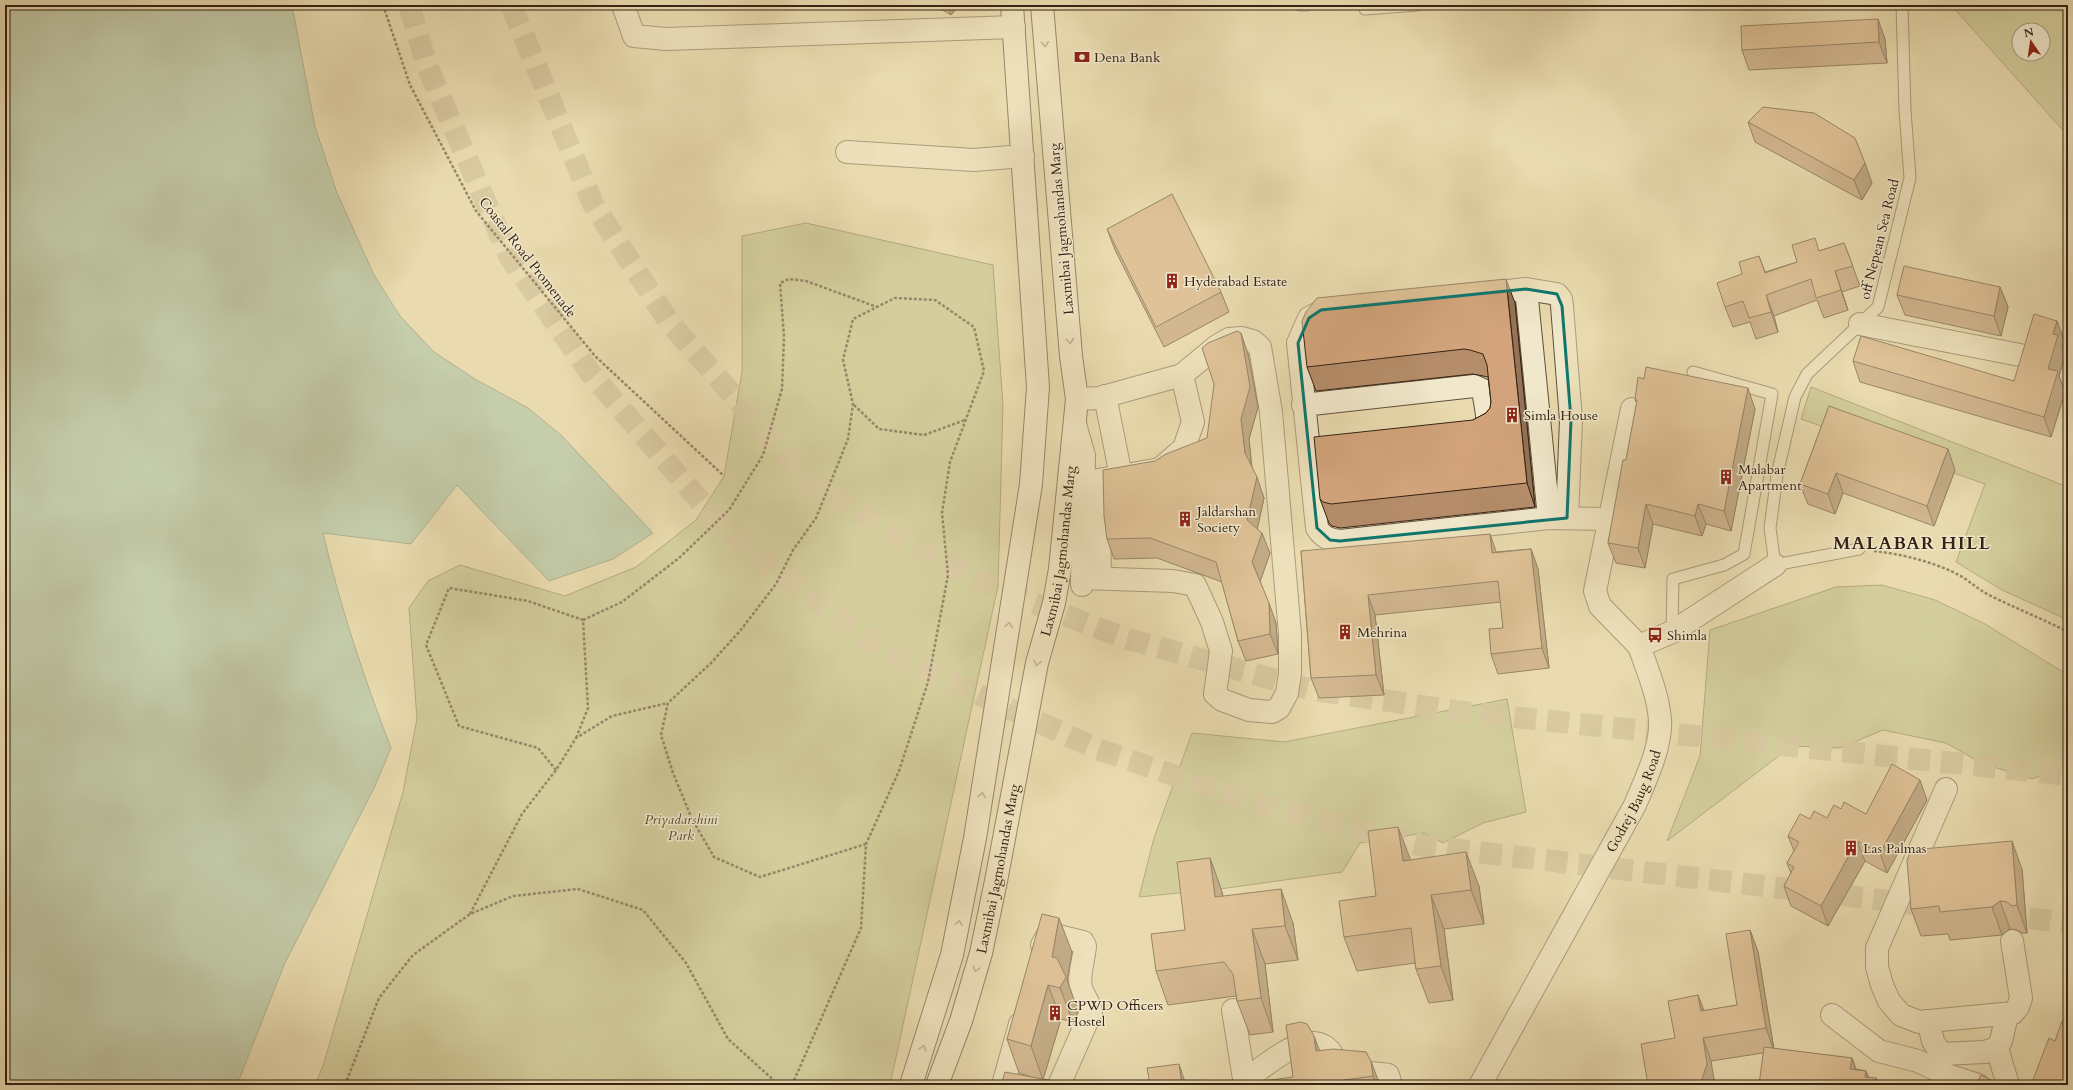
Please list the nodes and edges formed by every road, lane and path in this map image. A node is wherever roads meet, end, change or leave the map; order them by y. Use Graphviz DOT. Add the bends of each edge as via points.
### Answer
graph roads {
  1 [pos="383,5"];
  2 [pos="623,5"];
  3 [pos="1012,5"];
  4 [pos="1042,5"];
  5 [pos="1300,5"];
  6 [pos="1307,5"];
  7 [pos="1417,5"];
  8 [pos="1902,5"];
  9 [pos="1365,9"];
  10 [pos="1014,27"];
  11 [pos="1052,119"];
  12 [pos="1020,123"];
  13 [pos="847,152"];
  14 [pos="1022,156"];
  15 [pos="1526,289"];
  16 [pos="1463,296"];
  17 [pos="877,307"];
  18 [pos="1344,308"];
  19 [pos="1860,324"];
  20 [pos="2020,355"];
  21 [pos="1693,372"];
  22 [pos="1182,375"];
  23 [pos="1105,396"];
  24 [pos="1077,399"];
  25 [pos="854,404"];
  26 [pos="1303,405"];
  27 [pos="1632,409"];
  28 [pos="965,420"];
  29 [pos="1074,424"];
  30 [pos="1457,434"];
  31 [pos="1331,447"];
  32 [pos="1308,450"];
  33 [pos="724,476"];
  34 [pos="1121,476"];
  35 [pos="1558,518"];
  36 [pos="1609,519"];
  37 [pos="1859,549"];
  38 [pos="1775,565"];
  39 [pos="1088,580"];
  40 [pos="583,620"];
  41 [pos="1672,632"];
  42 [pos="2068,632"];
  43 [pos="1640,646"];
  44 [pos="668,703"];
  45 [pos="576,738"];
  46 [pos="556,770"];
  47 [pos="1946,789"];
  48 [pos="866,844"];
  49 [pos="470,914"];
  50 [pos="2012,941"];
  51 [pos="1036,965"];
  52 [pos="1026,1003"];
  53 [pos="1233,1010"];
  54 [pos="1832,1015"];
  55 [pos="2007,1015"];
  56 [pos="1928,1021"];
  57 [pos="1997,1048"];
  58 [pos="1244,1083"];
  59 [pos="346,1085"];
  60 [pos="779,1085"];
  61 [pos="792,1085"];
  62 [pos="911,1085"];
  63 [pos="937,1085"];
  64 [pos="1003,1085"];
  65 [pos="1060,1085"];
  66 [pos="1391,1085"];
  67 [pos="1480,1085"];
  68 [pos="1978,1085"];
  69 [pos="2008,1085"];
  1 -- 33 [label="path, Coastal Road Promenade" via="410,85 476,211 594,356"];
  2 -- 10 [label="street" via="634,36 666,39"];
  3 -- 10 [label="street, Laxmibai Jagmohandas Marg"];
  4 -- 11 [label="street, Laxmibai Jagmohandas Marg, one-way"];
  5 -- 6 [label="lane"];
  7 -- 9 [label="lane"];
  8 -- 19 [label="lane, off Nepean Sea Road" via="1910,178 1878,307"];
  10 -- 12 [label="street, Laxmibai Jagmohandas Marg"];
  11 -- 12 [label="street"];
  11 -- 24 [label="street, Laxmibai Jagmohandas Marg, one-way" via="1071,356"];
  12 -- 14 [label="street, Laxmibai Jagmohandas Marg"];
  13 -- 14 [label="street" via="974,160"];
  62 -- 14 [label="street, Laxmibai Jagmohandas Marg, one-way" via="952,955 975,838 1031,484 1038,387"];
  15 -- 16 [label="street"];
  15 -- 35 [label="street"];
  15 -- 35 [label="street" via="1557,294 1562,306 1571,420"];
  17 -- 25 [label="path" via="853,319 846,346 843,360"];
  17 -- 28 [label="path" via="895,298 935,300 974,327 984,371"];
  17 -- 40 [label="path" via="806,281 789,279 780,282 784,337 782,389 763,455 729,510 679,558 622,602"];
  18 -- 26 [label="street" via="1321,310 1309,318 1301,334 1298,343"];
  19 -- 20 [label="street"];
  19 -- 38 [label="lane, off Nepean Sea Road" via="1807,374 1795,397 1777,475 1770,528"];
  21 -- 41 [label="lane" via="1772,394 1744,554 1724,565 1673,579"];
  22 -- 23 [label="street"];
  22 -- 34 [label="street" via="1193,422 1184,448 1160,469"];
  22 -- 39 [label="street" via="1217,346 1230,339 1253,340 1260,347 1271,412 1290,634 1290,673 1287,693 1279,708 1272,712 1249,710 1222,700 1216,694 1220,651 1212,622 1195,585 1173,581"];
  23 -- 24 [label="street"];
  23 -- 34 [label="street"];
  24 -- 29 [label="street, Laxmibai Jagmohandas Marg"];
  25 -- 28 [label="path" via="878,429 924,435"];
  25 -- 44 [label="path" via="848,439 816,518 793,550 776,584 740,632"];
  26 -- 30 [label="street" via="1480,387 1484,395 1488,427 1484,431"];
  26 -- 32 [label="street"];
  27 -- 36 [label="street"];
  28 -- 48 [label="path" via="950,462 942,513 948,575 928,682 899,771"];
  29 -- 39 [label="street" via="1084,456"];
  29 -- 63 [label="street, Laxmibai Jagmohandas Marg, one-way" via="1060,569 1054,603 1037,663 981,953 961,1021"];
  31 -- 32 [label="street"];
  32 -- 35 [label="street" via="1317,528 1330,540"];
  34 -- 39 [label="street" via="1098,480"];
  35 -- 36 [label="street"];
  36 -- 43 [label="street" via="1595,591 1600,606"];
  37 -- 38 [label="lane"];
  37 -- 42 [label="path" via="1899,554 1956,573 1983,592"];
  38 -- 41 [label="street"];
  40 -- 45 [label="path" via="588,708"];
  40 -- 46 [label="path" via="528,602 449,588 426,645 459,726 538,748"];
  41 -- 43 [label="street"];
  43 -- 67 [label="street, Godrej Baug Road" via="1655,692 1660,721 1654,759 1635,804"];
  44 -- 45 [label="path" via="612,716"];
  44 -- 48 [label="path" via="661,735 692,819 714,857 760,877"];
  45 -- 46 [label="path"];
  46 -- 49 [label="path" via="522,814"];
  47 -- 56 [label="street" via="1877,948 1877,967 1889,1001 1901,1015 1919,1022"];
  48 -- 61 [label="path" via="861,928"];
  49 -- 59 [label="path" via="413,955 379,998"];
  49 -- 60 [label="path" via="513,896 578,889 643,910 686,963 728,1039"];
  50 -- 55 [label="street" via="2021,998 2013,1014"];
  51 -- 65 [label="street" via="1042,943 1047,936 1054,934 1083,942 1085,946 1080,981 1091,1012"];
  52 -- 64 [label="street"];
  53 -- 58 [label="street"];
  54 -- 68 [label="street" via="1879,1050 1918,1061 1950,1076"];
  55 -- 56 [label="street"];
  55 -- 57 [label="street"];
  56 -- 57 [label="street" via="1933,1042 1941,1054 1985,1052"];
  57 -- 69 [label="street"];
  58 -- 66 [label="street" via="1296,1045 1309,1042 1324,1046 1332,1052 1337,1065 1345,1070 1388,1075"];
}
